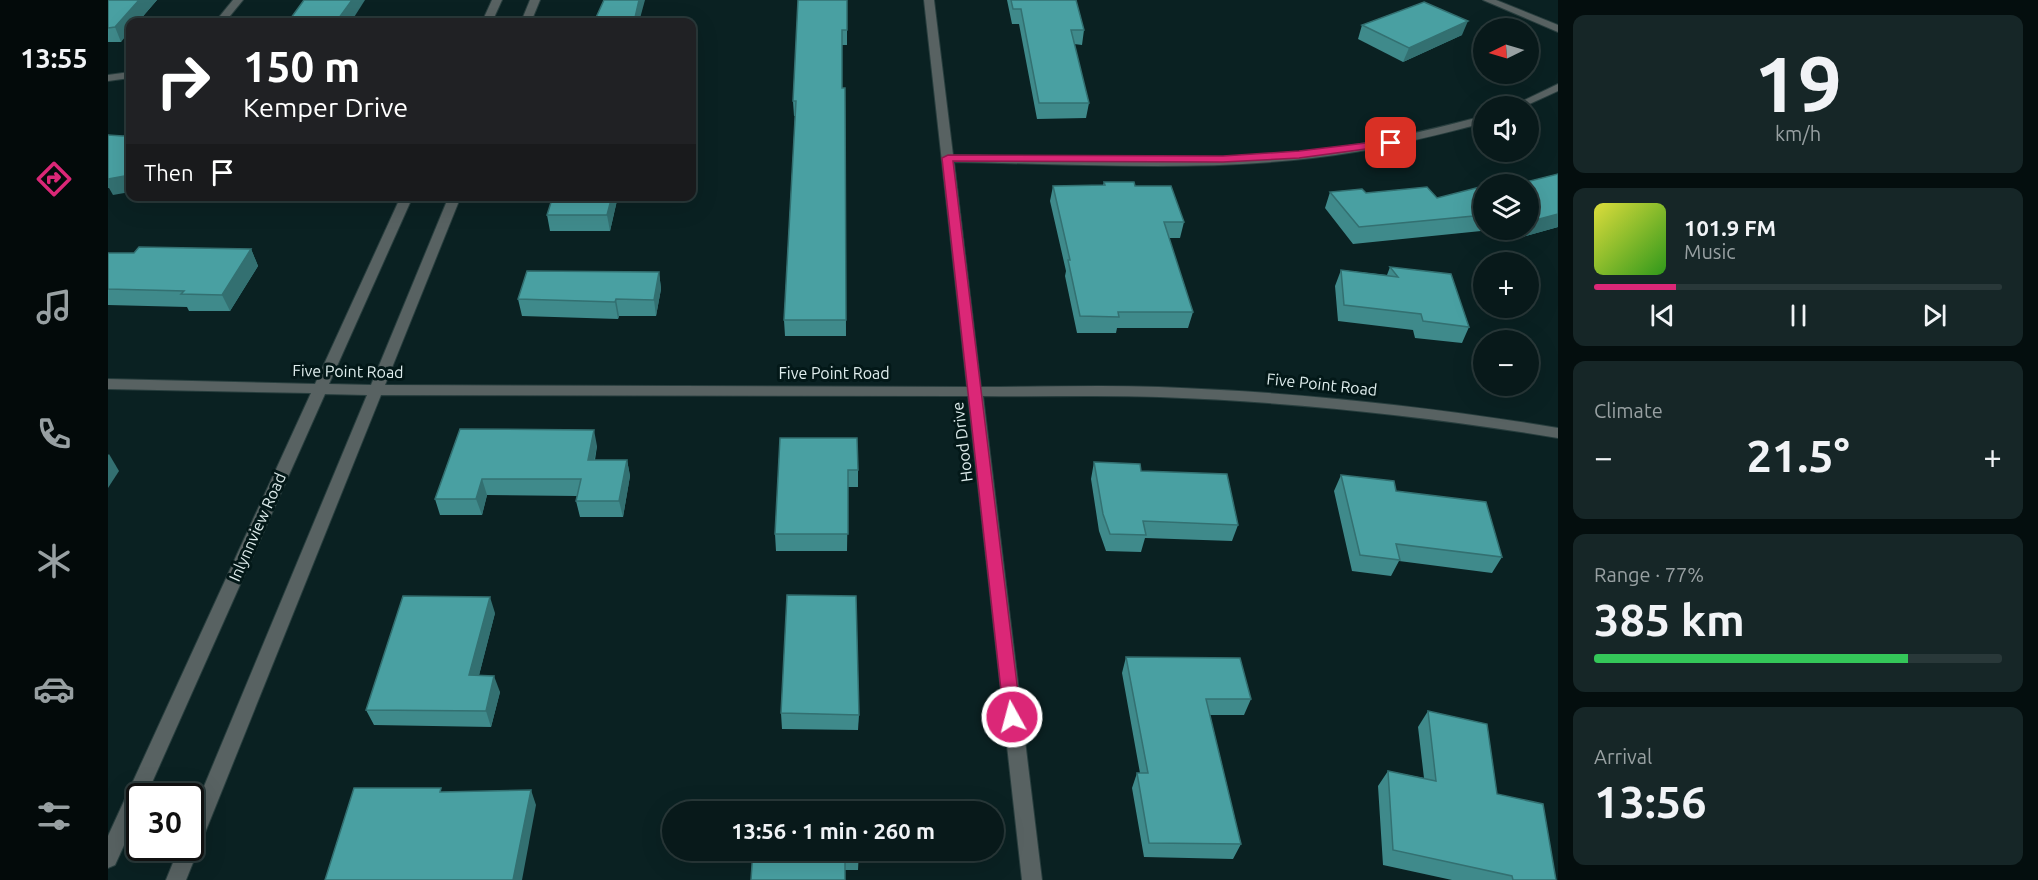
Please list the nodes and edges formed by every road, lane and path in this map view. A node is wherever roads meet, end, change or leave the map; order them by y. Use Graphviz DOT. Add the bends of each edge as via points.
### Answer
graph roads {
  1 [pos="238,0"];
  2 [pos="497,0"];
  3 [pos="535,0"];
  4 [pos="929,0"];
  5 [pos="1488,0"];
  6 [pos="223,18"];
  7 [pos="489,18"];
  8 [pos="528,18"];
  9 [pos="1558,29"];
  10 [pos="126,76"];
  11 [pos="108,78"];
  12 [pos="1558,87"];
  13 [pos="1539,96"];
  14 [pos="1473,122"];
  15 [pos="948,158"];
  16 [pos="405,201"];
  17 [pos="454,201"];
  18 [pos="108,384"];
  19 [pos="318,389"];
  20 [pos="377,390"];
  21 [pos="974,392"];
  22 [pos="1558,433"];
  23 [pos="204,812"];
  24 [pos="108,858"];
  25 [pos="184,861"];
  26 [pos="176,880"];
  27 [pos="1032,880"];
  1 -- 6 [label="street"];
  2 -- 7 [label="street"];
  3 -- 8 [label="street"];
  4 -- 15 [label="street, Hood Drive"];
  5 -- 9 [label="street"];
  10 -- 11 [label="street"];
  12 -- 13 [label="street"];
  14 -- 15 [label="street" via="1372,147 1299,154 1223,159"];
  15 -- 21 [label="street, Hood Drive"];
  16 -- 19 [label="street, Inlynnview Road"];
  17 -- 20 [label="street"];
  18 -- 19 [label="street, Five Point Road"];
  19 -- 20 [label="street, Five Point Road"];
  19 -- 24 [label="street, Inlynnview Road"];
  20 -- 21 [label="street, Five Point Road"];
  20 -- 23 [label="street"];
  21 -- 22 [label="street, Five Point Road" via="1257,395 1490,421"];
  21 -- 27 [label="street, Hood Drive"];
  25 -- 26 [label="street"];
}
